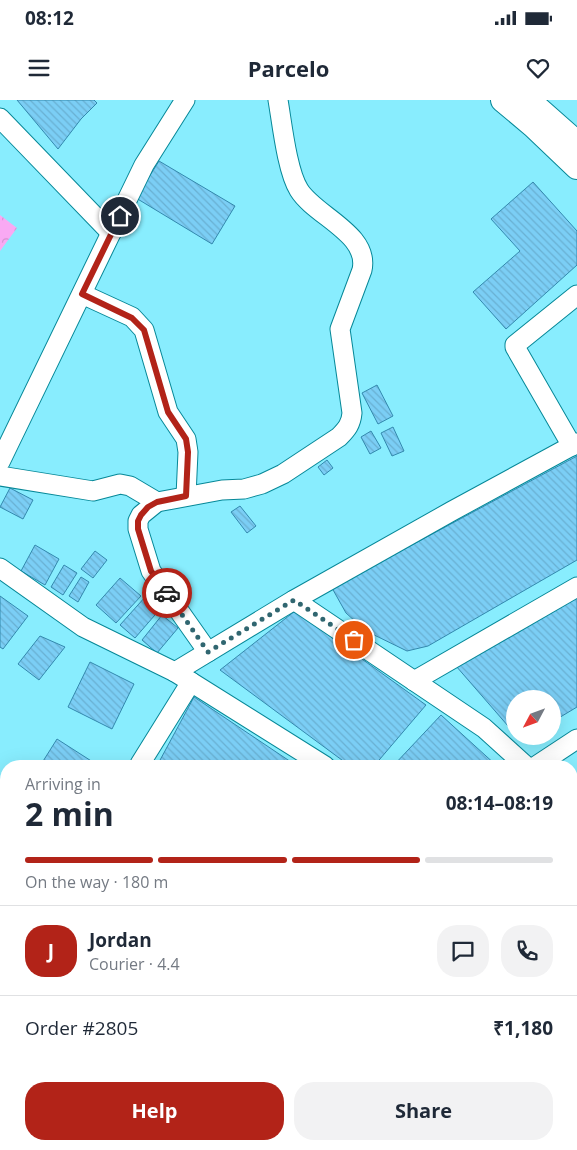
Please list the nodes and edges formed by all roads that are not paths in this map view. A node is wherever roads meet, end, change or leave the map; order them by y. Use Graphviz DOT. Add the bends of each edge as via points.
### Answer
graph roads {
  1 [pos="185,100"];
  2 [pos="278,100"];
  3 [pos="503,100"];
  4 [pos="525,100"];
  5 [pos="554,100"];
  6 [pos="0,118"];
  7 [pos="577,121"];
  8 [pos="577,146"];
  9 [pos="577,167"];
  10 [pos="111,233"];
  11 [pos="82,294"];
  12 [pos="577,294"];
  13 [pos="574,444"];
  14 [pos="0,462"];
  15 [pos="0,476"];
  16 [pos="186,496"];
  17 [pos="157,502"];
  18 [pos="0,568"];
  19 [pos="577,587"];
  20 [pos="294,600"];
  21 [pos="208,652"];
  22 [pos="183,677"];
  23 [pos="414,681"];
  24 [pos="577,740"];
  25 [pos="142,760"];
  26 [pos="315,760"];
  27 [pos="519,760"];
  28 [pos="545,760"];
  1 -- 10 [label="street" via="144,164"];
  2 -- 16 [label="street" via="292,174 299,190 356,242 363,253 362,270 340,329 351,422 339,437 262,484"];
  3 -- 9 [label="main road"];
  4 -- 8 [label="highway"];
  5 -- 7 [label="highway"];
  6 -- 10 [label="street"];
  10 -- 11 [label="street"];
  11 -- 14 [label="street"];
  11 -- 16 [label="street" via="132,318 144,330 168,412 186,439"];
  12 -- 13 [label="street" via="515,345"];
  13 -- 20 [label="street"];
  15 -- 17 [label="street" via="94,491 120,484 130,486"];
  16 -- 17 [label="street"];
  17 -- 21 [label="street" via="148,507 138,521 151,571"];
  18 -- 22 [label="street" via="83,628"];
  19 -- 23 [label="street"];
  20 -- 21 [label="street"];
  20 -- 23 [label="street"];
  21 -- 22 [label="street"];
  22 -- 25 [label="street"];
  22 -- 26 [label="street"];
  23 -- 27 [label="street" via="484,728"];
  24 -- 28 [label="street"];
}
